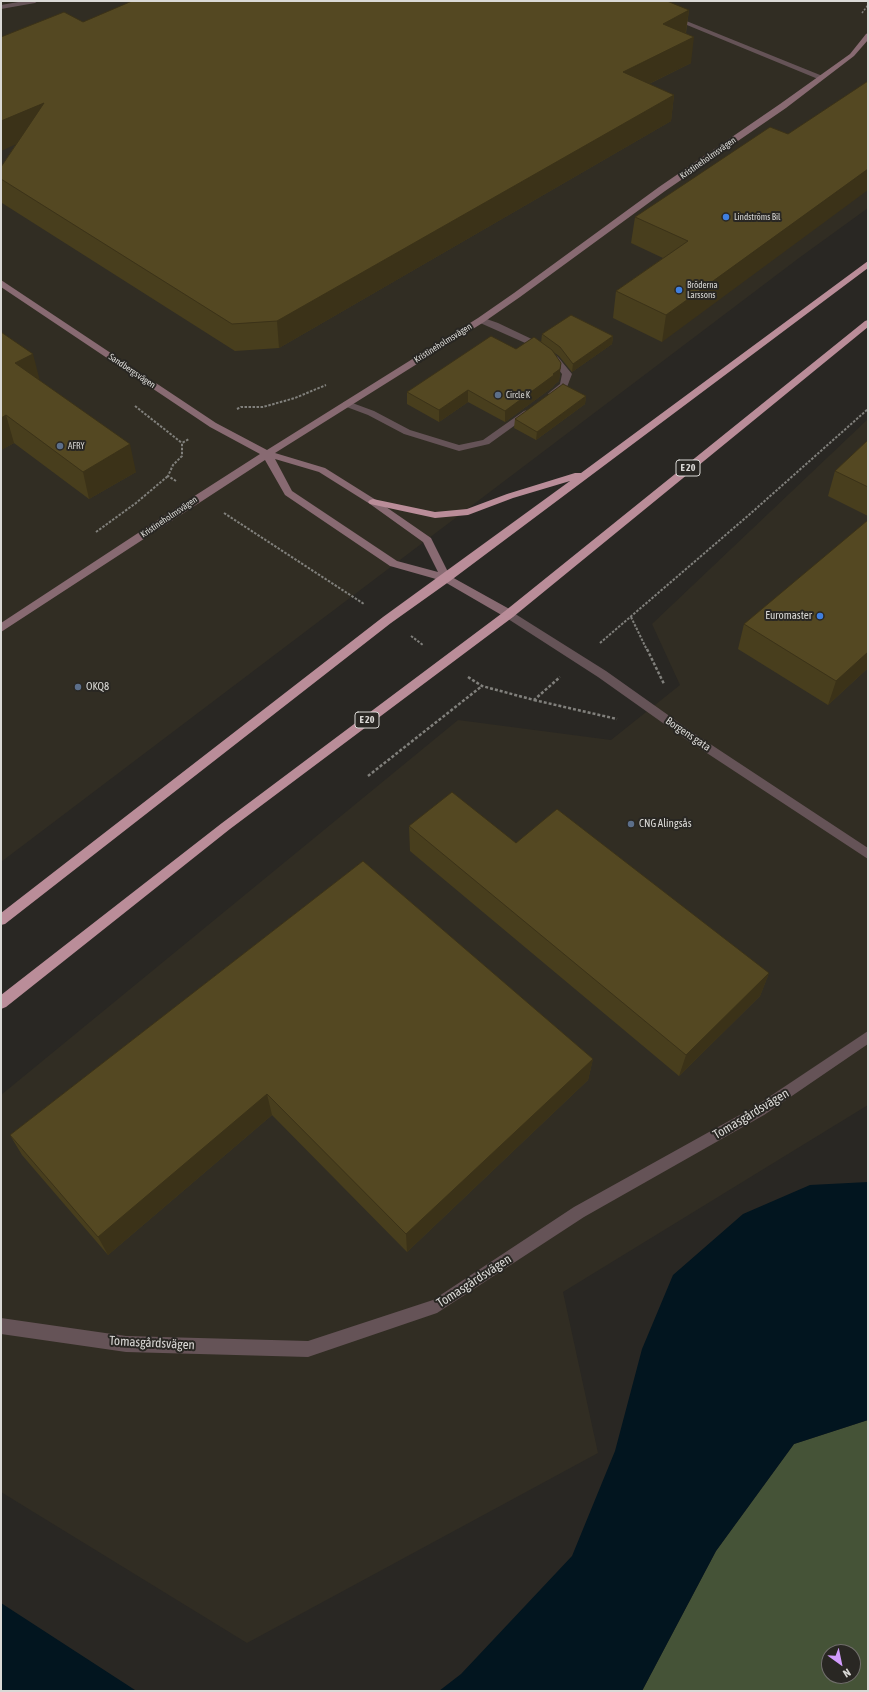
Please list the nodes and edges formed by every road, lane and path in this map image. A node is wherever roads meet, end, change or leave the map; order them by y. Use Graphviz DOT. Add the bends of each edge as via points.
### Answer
graph roads {
  1 [pos="35,1"];
  2 [pos="1,7"];
  3 [pos="666,14"];
  4 [pos="868,35"];
  5 [pos="821,77"];
  6 [pos="868,264"];
  7 [pos="1,283"];
  8 [pos="481,320"];
  9 [pos="868,323"];
  10 [pos="547,398"];
  11 [pos="347,404"];
  12 [pos="535,407"];
  13 [pos="868,409"];
  14 [pos="213,425"];
  15 [pos="267,454"];
  16 [pos="589,471"];
  17 [pos="199,497"];
  18 [pos="373,502"];
  19 [pos="446,578"];
  20 [pos="508,614"];
  21 [pos="631,617"];
  22 [pos="387,620"];
  23 [pos="1,628"];
  24 [pos="446,660"];
  25 [pos="579,660"];
  26 [pos="482,686"];
  27 [pos="665,686"];
  28 [pos="534,700"];
  29 [pos="619,719"];
  30 [pos="368,776"];
  31 [pos="868,854"];
  32 [pos="1,920"];
  33 [pos="1,1003"];
  34 [pos="868,1037"];
  35 [pos="1,1326"];
  1 -- 2 [label="street"];
  3 -- 5 [label="street"];
  4 -- 5 [label="street, Kristineholmsvägen" via="852,54"];
  5 -- 8 [label="street, Kristineholmsvägen"];
  6 -- 16 [label="highway"];
  7 -- 14 [label="street, Sandbergsvägen"];
  8 -- 10 [label="street" via="535,344 555,359 567,374 564,385"];
  8 -- 11 [label="street, Kristineholmsvägen"];
  9 -- 20 [label="highway, E 20"];
  11 -- 12 [label="street" via="407,432 459,448 486,442"];
  11 -- 15 [label="street, Kristineholmsvägen"];
  13 -- 21 [label="path"];
  14 -- 15 [label="street, Sandbergsvägen"];
  14 -- 17 [label="path" via="182,443 182,456 173,465 168,476"];
  15 -- 17 [label="street, Kristineholmsvägen"];
  15 -- 18 [label="street, Sandbergsvägen" via="322,470"];
  15 -- 19 [label="street" via="288,493 394,564"];
  16 -- 18 [label="highway" via="468,512 435,515"];
  16 -- 19 [label="highway"];
  17 -- 22 [label="path"];
  17 -- 23 [label="street, Kristineholmsvägen"];
  18 -- 19 [label="street, Sandbergsvägen" via="426,540"];
  19 -- 20 [label="street"];
  19 -- 22 [label="highway"];
  20 -- 24 [label="highway, E 20"];
  20 -- 25 [label="street, Borgens gata"];
  21 -- 25 [label="path"];
  21 -- 27 [label="path"];
  22 -- 24 [label="path"];
  22 -- 32 [label="highway"];
  24 -- 26 [label="path"];
  24 -- 33 [label="highway, E 20" via="226,826"];
  25 -- 28 [label="path"];
  25 -- 31 [label="street, Borgens gata"];
  26 -- 28 [label="path"];
  26 -- 30 [label="path"];
  28 -- 29 [label="path"];
  34 -- 35 [label="street, Tomasgårdsvägen" via="759,1111 579,1212 430,1309 308,1349 126,1344"];
}
